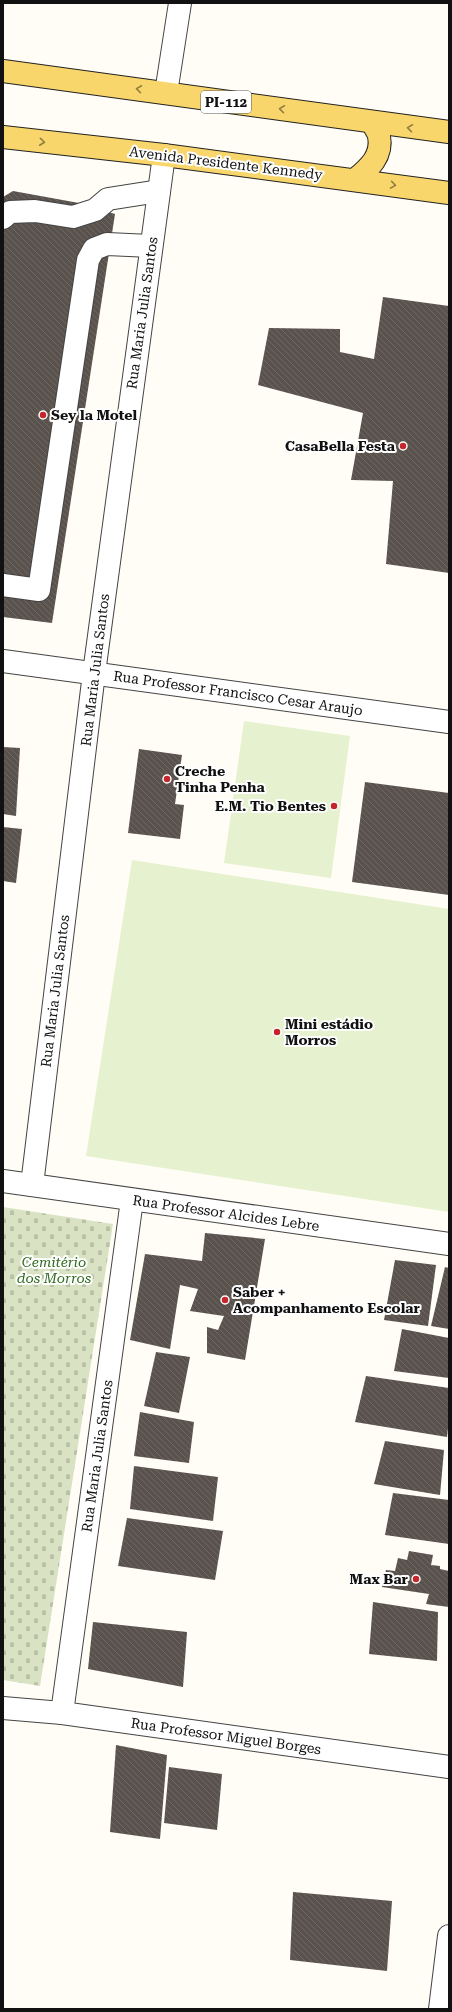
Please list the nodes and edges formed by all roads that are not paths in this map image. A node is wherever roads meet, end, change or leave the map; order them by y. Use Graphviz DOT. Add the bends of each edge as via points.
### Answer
graph roads {
  1 [pos="180,3"];
  2 [pos="3,71"];
  3 [pos="166,93"];
  4 [pos="372,122"];
  5 [pos="449,132"];
  6 [pos="3,137"];
  7 [pos="164,155"];
  8 [pos="356,179"];
  9 [pos="159,192"];
  10 [pos="449,193"];
  11 [pos="3,218"];
  12 [pos="151,246"];
  13 [pos="3,585"];
  14 [pos="3,661"];
  15 [pos="94,673"];
  16 [pos="449,722"];
  17 [pos="3,1181"];
  18 [pos="32,1185"];
  19 [pos="132,1200"];
  20 [pos="449,1244"];
  21 [pos="3,1708"];
  22 [pos="62,1713"];
  23 [pos="449,1767"];
  24 [pos="449,1936"];
  25 [pos="440,2009"];
  1 -- 3 [label="street"];
  3 -- 2 [label="main road, PI-112, one-way"];
  4 -- 3 [label="main road, PI-112, one-way"];
  5 -- 4 [label="main road, PI-112, one-way"];
  4 -- 8 [label="main road" via="379,136 378,151 373,165"];
  6 -- 7 [label="main road, Avenida Presidente Kennedy, one-way"];
  7 -- 8 [label="main road, Avenida Presidente Kennedy"];
  7 -- 9 [label="street, Rua Maria Julia Santos"];
  8 -- 10 [label="main road, Avenida Presidente Kennedy, one-way"];
  9 -- 11 [label="street" via="108,199 95,210 73,217 35,211 10,212"];
  9 -- 12 [label="street, Rua Maria Julia Santos"];
  12 -- 13 [label="street" via="107,244 94,249 88,260 39,590"];
  12 -- 15 [label="street, Rua Maria Julia Santos"];
  14 -- 15 [label="street, Rua Professor Francisco Cesar Araujo"];
  15 -- 16 [label="street, Rua Professor Francisco Cesar Araujo"];
  15 -- 18 [label="street, Rua Maria Julia Santos"];
  17 -- 18 [label="street, Rua Professor Alcides Lebre"];
  18 -- 19 [label="street, Rua Professor Alcides Lebre"];
  19 -- 20 [label="street, Rua Professor Alcides Lebre"];
  19 -- 22 [label="street, Rua Maria Julia Santos"];
  21 -- 22 [label="street, Rua Professor Miguel Borges"];
  22 -- 23 [label="street, Rua Professor Miguel Borges"];
  24 -- 25 [label="street"];
}
